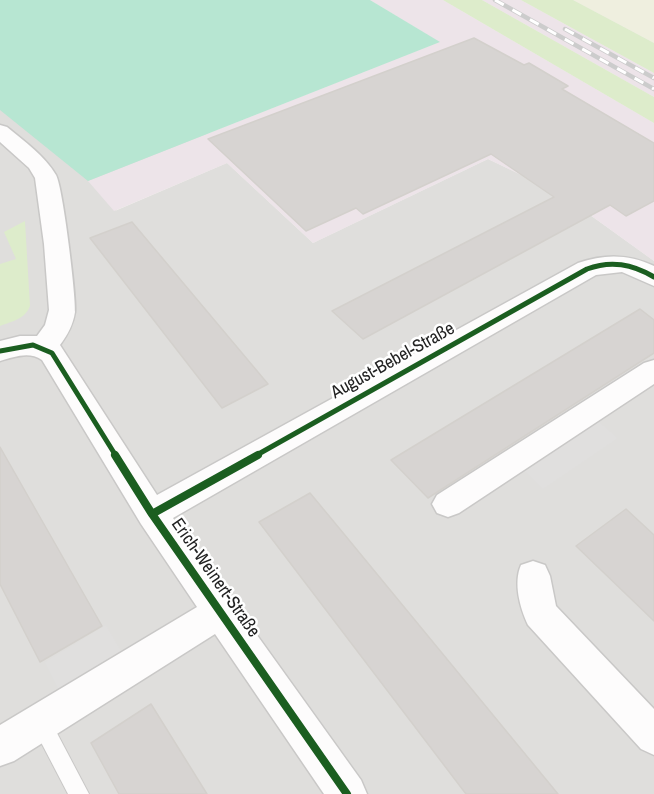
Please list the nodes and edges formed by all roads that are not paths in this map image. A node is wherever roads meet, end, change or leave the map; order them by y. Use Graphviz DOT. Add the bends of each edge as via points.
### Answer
graph roads {
  1 [pos="0,131"];
  2 [pos="654,277"];
  3 [pos="44,346"];
  4 [pos="0,351"];
  5 [pos="654,370"];
  6 [pos="448,504"];
  7 [pos="152,513"];
  8 [pos="533,576"];
  9 [pos="220,612"];
  10 [pos="40,722"];
  11 [pos="654,736"];
  12 [pos="0,747"];
  13 [pos="79,794"];
  14 [pos="347,794"];
  1 -- 3 [label="street" via="37,164 48,183 62,307 58,328"];
  2 -- 7 [label="street, August-Bebel-Straße" via="628,264 600,264 587,269"];
  3 -- 4 [label="street" via="26,345"];
  3 -- 7 [label="street, Erich-Weinert-Straße" via="56,359"];
  5 -- 6 [label="street"];
  7 -- 9 [label="street, Erich-Weinert-Straße"];
  8 -- 11 [label="street" via="540,614"];
  9 -- 10 [label="street"];
  9 -- 14 [label="street, Erich-Weinert-Straße"];
  10 -- 12 [label="street"];
  10 -- 13 [label="lane"];
}
